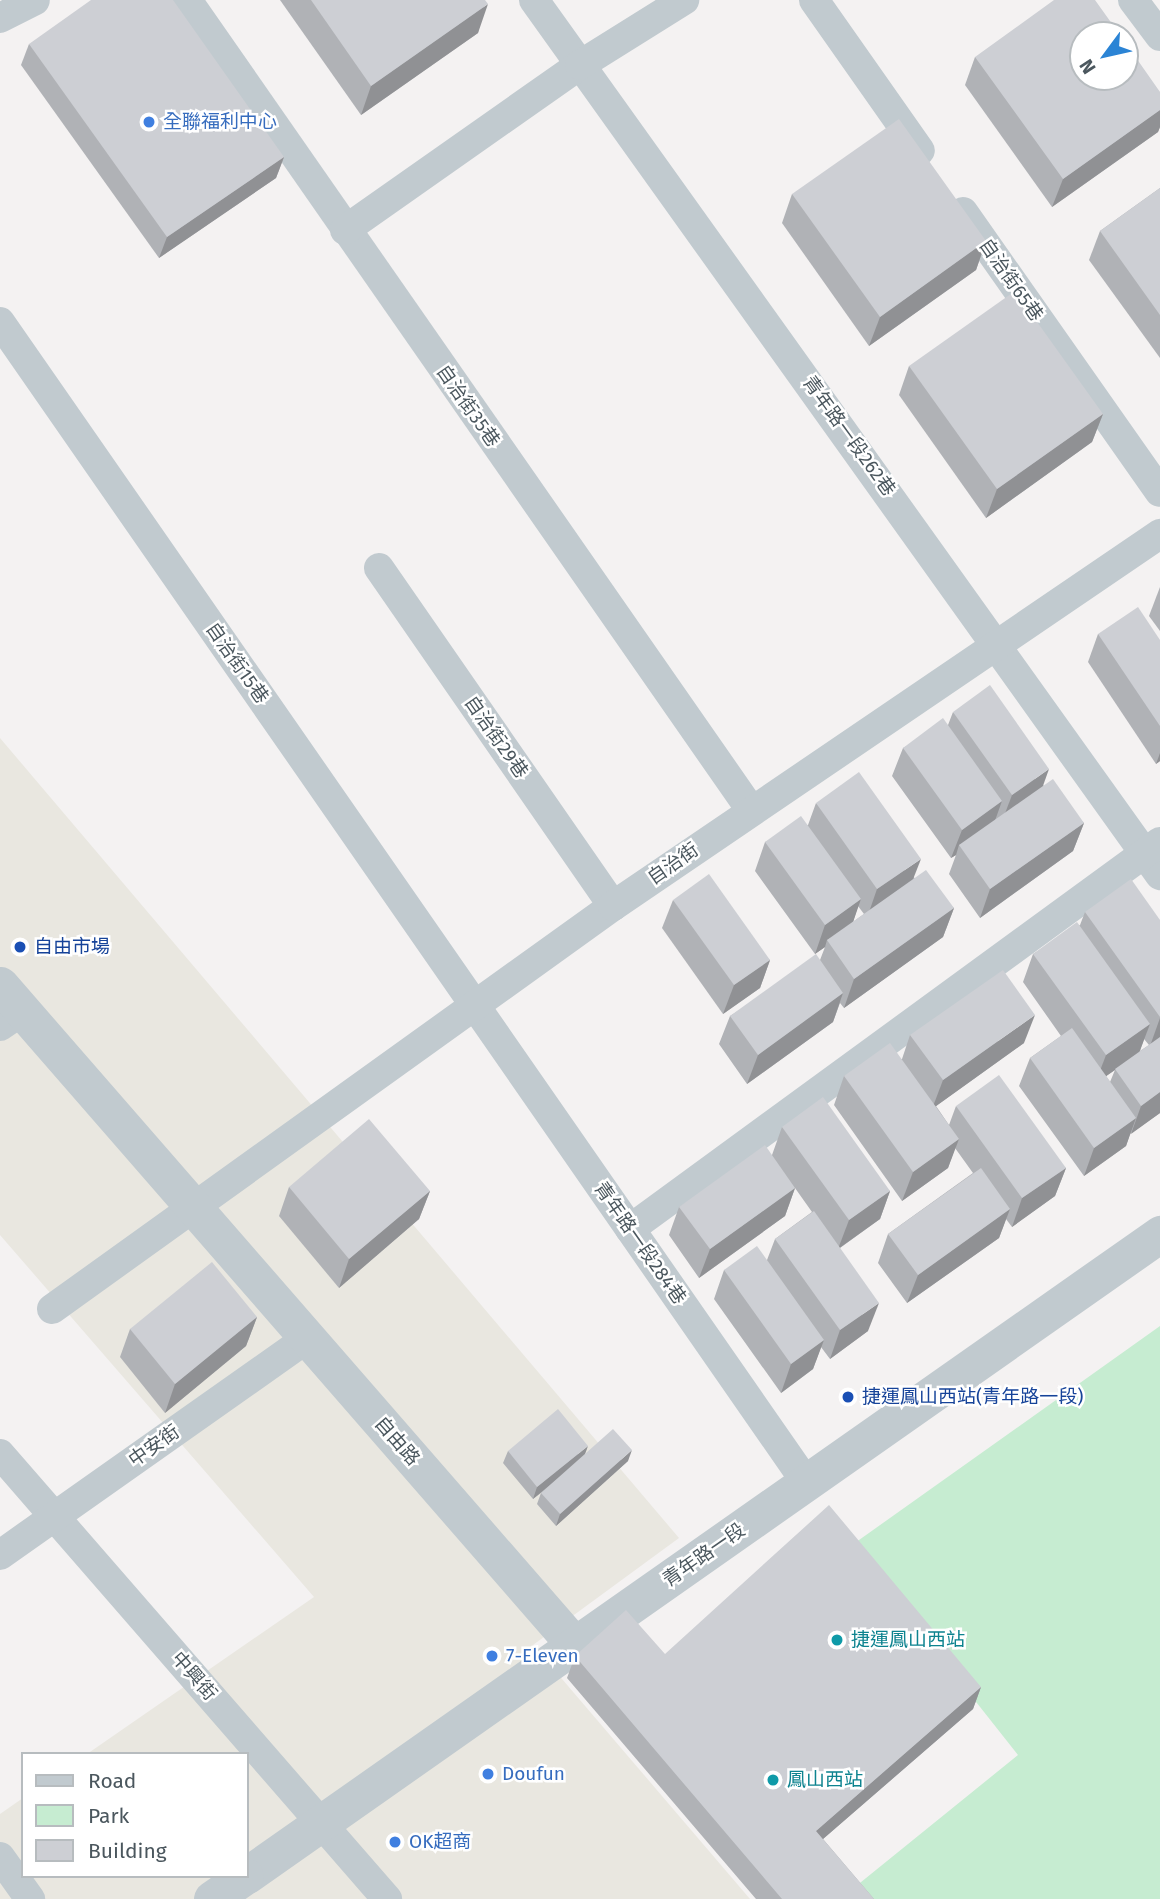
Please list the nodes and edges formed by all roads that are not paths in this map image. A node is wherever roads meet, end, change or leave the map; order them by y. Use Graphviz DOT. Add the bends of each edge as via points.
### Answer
graph roads {
  1 [pos="35,0"];
  2 [pos="187,0"];
  3 [pos="534,0"];
  4 [pos="684,0"];
  5 [pos="814,0"];
  6 [pos="1133,0"];
  7 [pos="0,18"];
  8 [pos="1160,36"];
  9 [pos="580,65"];
  10 [pos="345,230"];
  11 [pos="0,323"];
  12 [pos="1160,492"];
  13 [pos="1160,534"];
  14 [pos="379,568"];
  15 [pos="1000,645"];
  16 [pos="751,810"];
  17 [pos="1155,857"];
  18 [pos="613,906"];
  19 [pos="474,1004"];
  20 [pos="7,1007"];
  21 [pos="195,1207"];
  22 [pos="630,1229"];
  23 [pos="1160,1234"];
  24 [pos="52,1309"];
  25 [pos="309,1338"];
  26 [pos="0,1454"];
  27 [pos="806,1482"];
  28 [pos="55,1516"];
  29 [pos="0,1555"];
  30 [pos="574,1645"];
  31 [pos="635,1715"];
  32 [pos="321,1823"];
  33 [pos="0,1857"];
  34 [pos="248,1874"];
  35 [pos="242,1878"];
  36 [pos="30,1899"];
  37 [pos="212,1899"];
  38 [pos="387,1899"];
  1 -- 7 [label="street"];
  2 -- 10 [label="street, 自治街35巷"];
  3 -- 9 [label="street, 青年路一段262巷"];
  4 -- 9 [label="street"];
  5 -- 12 [label="street, 自治街65巷"];
  6 -- 8 [label="street"];
  9 -- 10 [label="street"];
  9 -- 15 [label="street, 青年路一段262巷"];
  10 -- 16 [label="street, 自治街35巷"];
  11 -- 19 [label="street, 自治街15巷"];
  13 -- 15 [label="street, 自治街"];
  14 -- 18 [label="street, 自治街29巷"];
  15 -- 16 [label="street, 自治街"];
  15 -- 17 [label="street, 青年路一段262巷"];
  16 -- 18 [label="street, 自治街"];
  17 -- 22 [label="street"];
  18 -- 19 [label="street, 自治街"];
  19 -- 21 [label="street, 自治街"];
  19 -- 22 [label="street, 青年路一段284巷"];
  20 -- 21 [label="street, 自由路"];
  21 -- 24 [label="street, 自治街"];
  21 -- 25 [label="street, 自由路"];
  22 -- 27 [label="street, 青年路一段284巷"];
  23 -- 27 [label="street, 青年路一段"];
  25 -- 28 [label="street, 中安街"];
  25 -- 30 [label="street, 自由路"];
  26 -- 28 [label="street, 中興街"];
  27 -- 30 [label="street, 青年路一段"];
  28 -- 29 [label="street, 中安街"];
  28 -- 32 [label="street, 中興街"];
  30 -- 31 [label="street, 自由路"];
  30 -- 32 [label="street, 青年路一段"];
  32 -- 34 [label="street, 青年路一段"];
  32 -- 38 [label="street, 中興街"];
  33 -- 36 [label="street"];
  35 -- 37 [label="street, 青年路一段"];
}
